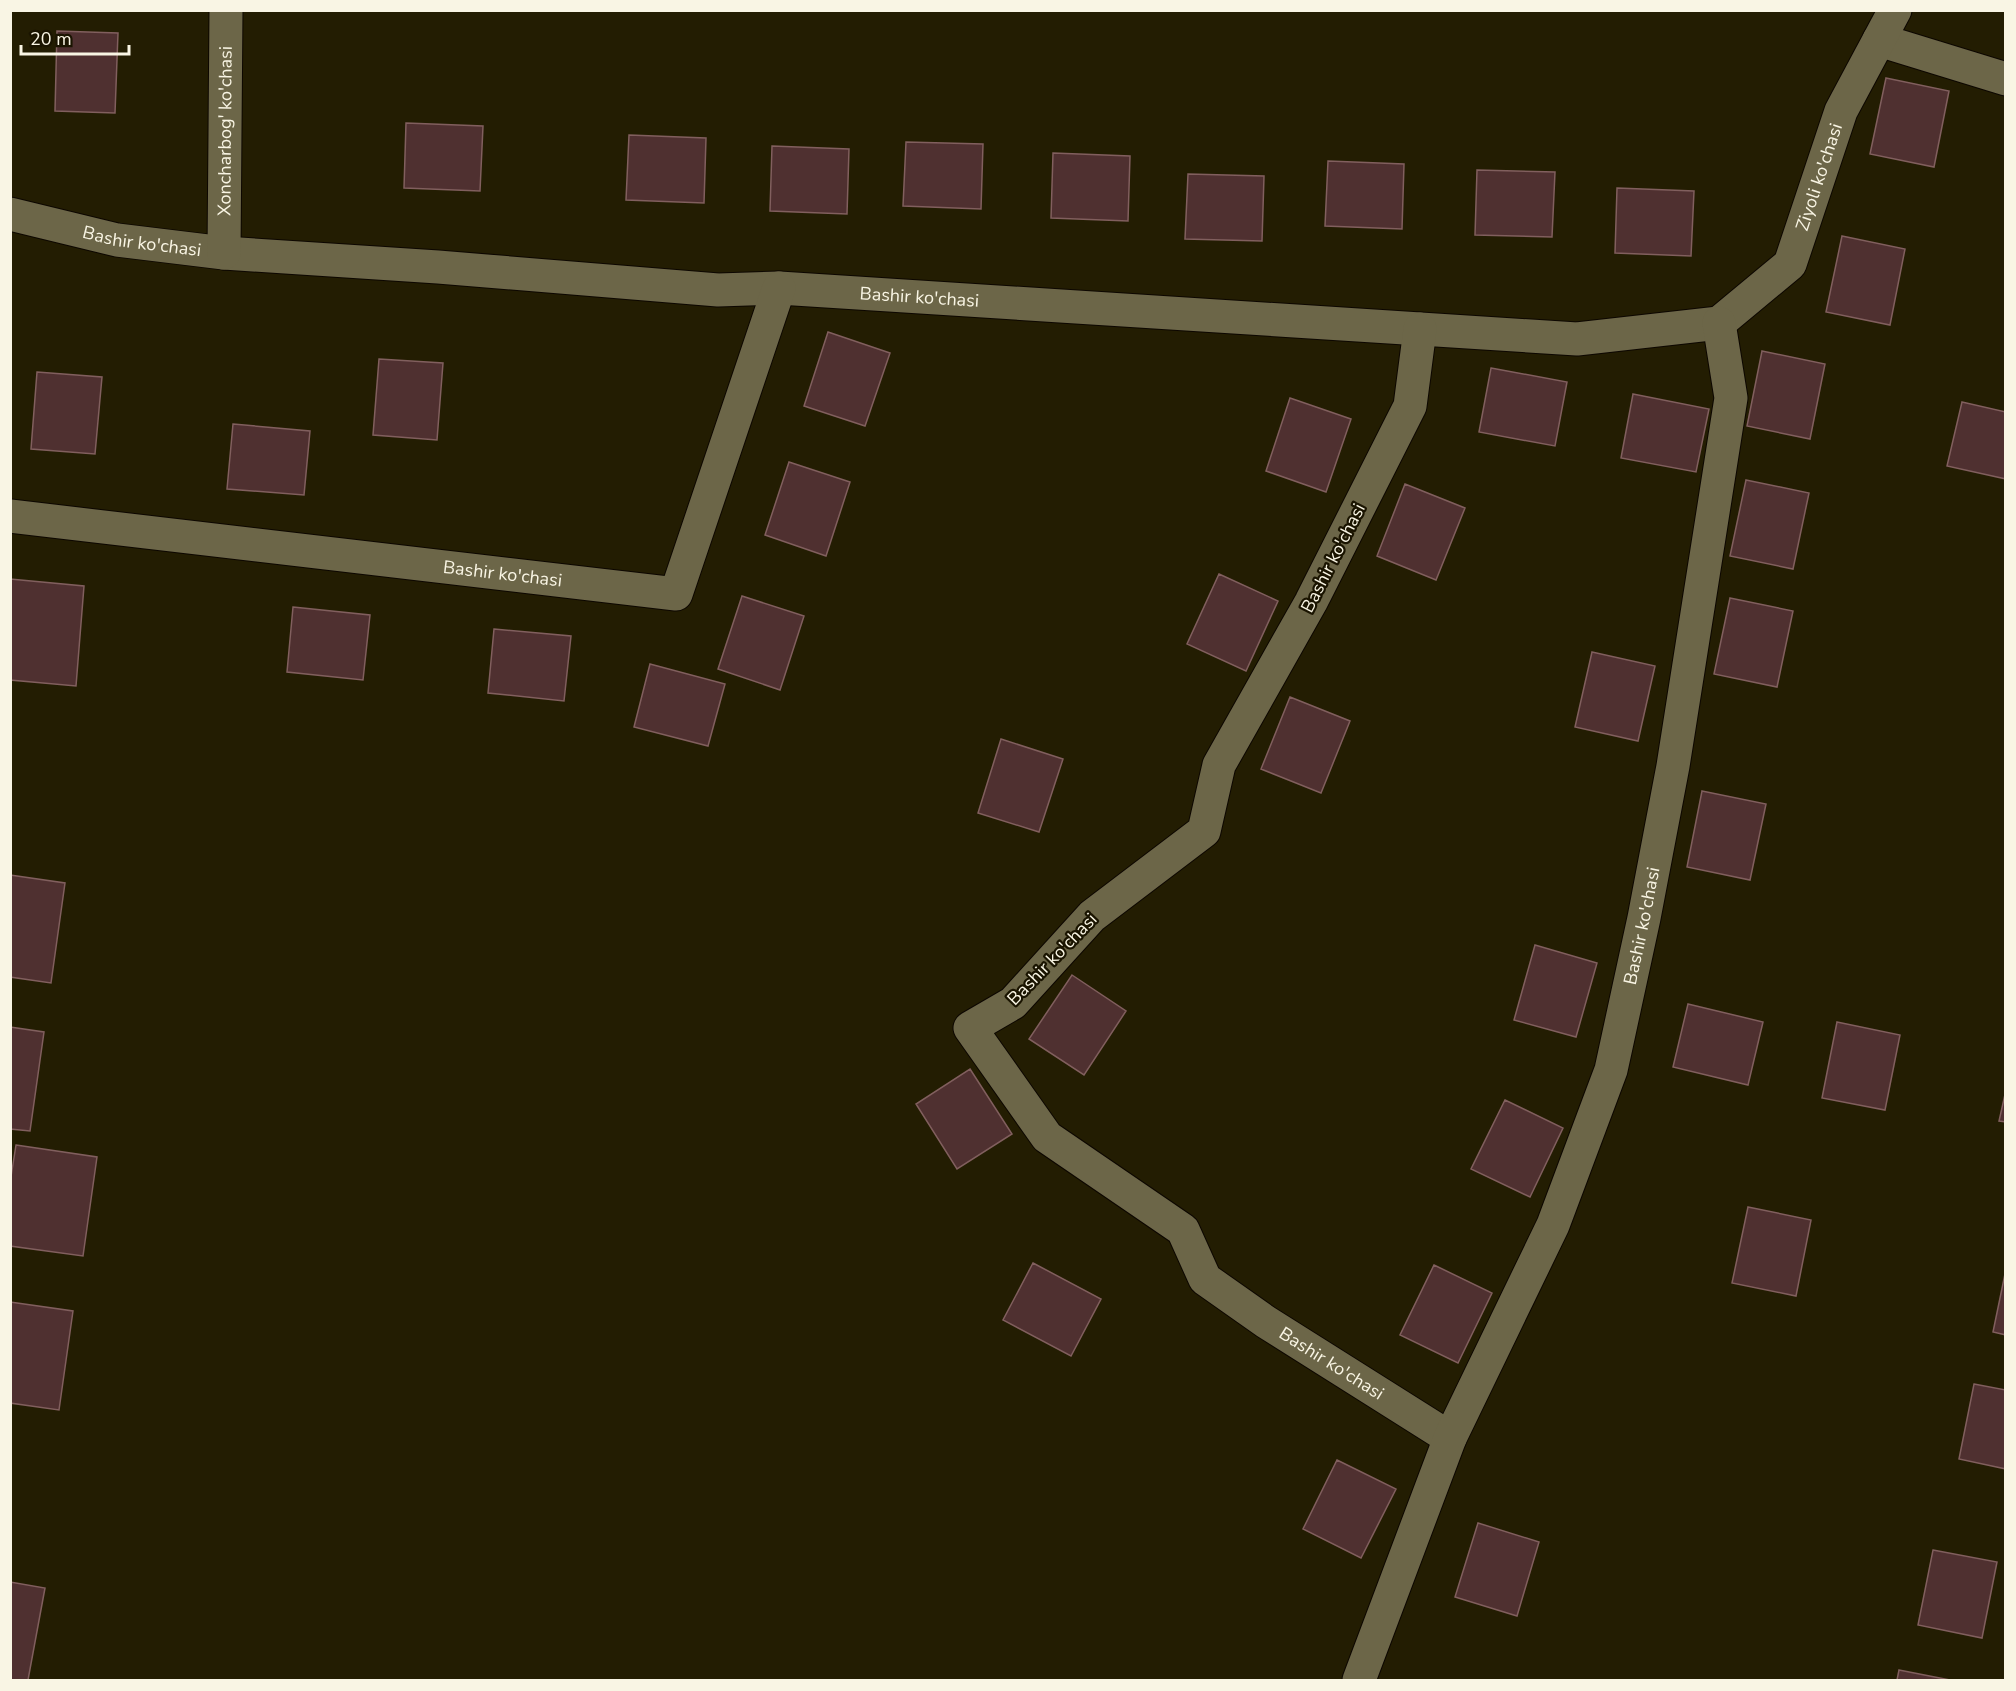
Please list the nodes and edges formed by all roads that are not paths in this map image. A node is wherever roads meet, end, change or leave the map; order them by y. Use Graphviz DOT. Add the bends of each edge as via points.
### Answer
graph roads {
  1 [pos="226,10"];
  2 [pos="1895,10"];
  3 [pos="1879,40"];
  4 [pos="2006,79"];
  5 [pos="10,214"];
  6 [pos="224,253"];
  7 [pos="779,288"];
  8 [pos="1719,323"];
  9 [pos="1420,329"];
  10 [pos="10,516"];
  11 [pos="1450,1438"];
  12 [pos="1359,1680"];
  1 -- 6 [label="street, Xoncharbog' ko'chasi"];
  2 -- 3 [label="street, Ziyoli ko'chasi"];
  3 -- 4 [label="street"];
  3 -- 8 [label="street, Ziyoli ko'chasi" via="1841,111 1790,264"];
  5 -- 6 [label="street, Bashir ko'chasi" via="117,240"];
  6 -- 7 [label="street, Bashir ko'chasi" via="718,290"];
  7 -- 9 [label="street, Bashir ko'chasi"];
  7 -- 10 [label="street, Bashir ko'chasi" via="676,594"];
  8 -- 9 [label="street, Bashir ko'chasi" via="1577,339"];
  8 -- 11 [label="street, Bashir ko'chasi" via="1731,398 1673,766 1611,1070 1553,1225"];
  9 -- 11 [label="street, Bashir ko'chasi" via="1410,406 1311,602 1219,765 1204,831 1092,916 1013,1003 970,1028 1047,1137 1183,1230 1205,1279"];
  11 -- 12 [label="street, Bashir ko'chasi"];
}
